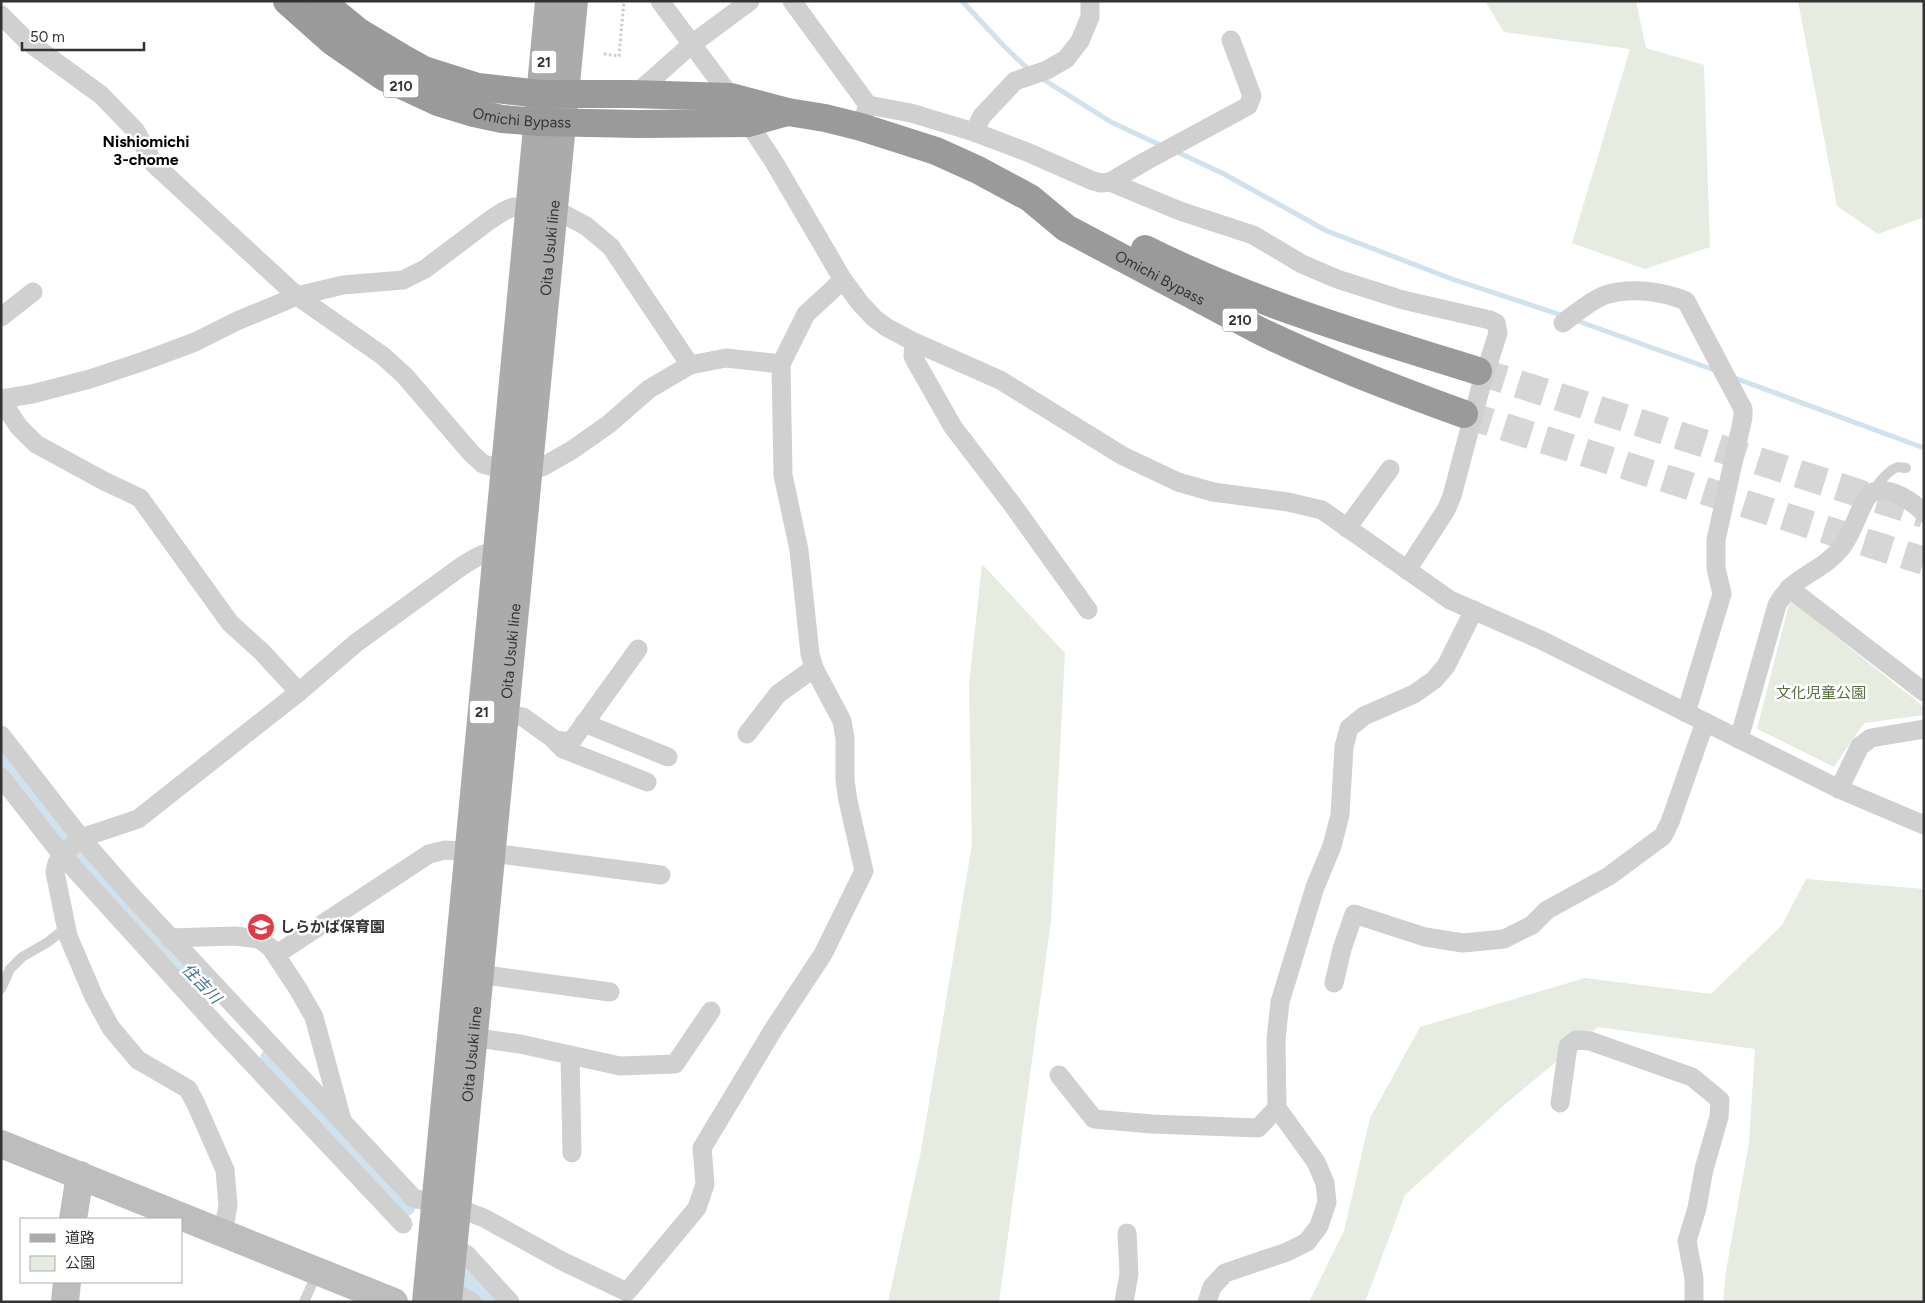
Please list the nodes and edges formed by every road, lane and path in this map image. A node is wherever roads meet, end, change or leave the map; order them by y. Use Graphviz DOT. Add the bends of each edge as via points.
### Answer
graph roads {
  1 [pos="287,1"];
  2 [pos="321,1"];
  3 [pos="550,1"];
  4 [pos="574,1"];
  5 [pos="624,1"];
  6 [pos="660,1"];
  7 [pos="750,1"];
  8 [pos="792,1"];
  9 [pos="1090,1"];
  10 [pos="1,15"];
  11 [pos="1231,40"];
  12 [pos="692,44"];
  13 [pos="604,54"];
  14 [pos="553,94"];
  15 [pos="630,94"];
  16 [pos="731,97"];
  17 [pos="788,112"];
  18 [pos="864,116"];
  19 [pos="550,123"];
  20 [pos="748,123"];
  21 [pos="974,132"];
  22 [pos="1110,182"];
  23 [pos="1030,198"];
  24 [pos="542,208"];
  25 [pos="843,280"];
  26 [pos="33,292"];
  27 [pos="297,296"];
  28 [pos="1,318"];
  29 [pos="1563,323"];
  30 [pos="914,342"];
  31 [pos="781,364"];
  32 [pos="690,365"];
  33 [pos="1478,371"];
  34 [pos="1,399"];
  35 [pos="1464,414"];
  36 [pos="1906,468"];
  37 [pos="1390,469"];
  38 [pos="517,471"];
  39 [pos="1875,491"];
  40 [pos="1924,513"];
  41 [pos="1347,528"];
  42 [pos="509,551"];
  43 [pos="1407,570"];
  44 [pos="1788,588"];
  45 [pos="1088,610"];
  46 [pos="1474,610"];
  47 [pos="638,649"];
  48 [pos="814,668"];
  49 [pos="299,692"];
  50 [pos="1924,692"];
  51 [pos="494,712"];
  52 [pos="1686,712"];
  53 [pos="1705,722"];
  54 [pos="584,723"];
  55 [pos="1924,729"];
  56 [pos="748,734"];
  57 [pos="1,736"];
  58 [pos="1739,739"];
  59 [pos="555,740"];
  60 [pos="668,757"];
  61 [pos="1,777"];
  62 [pos="647,782"];
  63 [pos="1839,789"];
  64 [pos="1924,825"];
  65 [pos="82,838"];
  66 [pos="480,853"];
  67 [pos="62,855"];
  68 [pos="661,875"];
  69 [pos="67,927"];
  70 [pos="169,938"];
  71 [pos="277,954"];
  72 [pos="469,973"];
  73 [pos="1334,983"];
  74 [pos="1,989"];
  75 [pos="610,992"];
  76 [pos="711,1011"];
  77 [pos="462,1036"];
  78 [pos="570,1055"];
  79 [pos="1059,1075"];
  80 [pos="1560,1102"];
  81 [pos="1277,1108"];
  82 [pos="343,1124"];
  83 [pos="1,1144"];
  84 [pos="572,1154"];
  85 [pos="80,1175"];
  86 [pos="446,1207"];
  87 [pos="73,1218"];
  88 [pos="403,1224"];
  89 [pos="1127,1233"];
  90 [pos="223,1234"];
  91 [pos="453,1246"];
  92 [pos="318,1272"];
  93 [pos="67,1283"];
  94 [pos="623,1297"];
  95 [pos="449,1299"];
  96 [pos="65,1302"];
  97 [pos="304,1302"];
  98 [pos="394,1302"];
  99 [pos="510,1302"];
  100 [pos="1124,1302"];
  101 [pos="1208,1302"];
  102 [pos="1694,1302"];
  1 -- 19 [label="highway, Omichi Bypass / 210" via="341,48 410,90 474,114"];
  2 -- 14 [label="highway, Omichi Bypass / 210" via="376,43 424,70 478,87"];
  3 -- 14 [label="main road, Oita Usuki line / 21"];
  4 -- 14 [label="main road, Oita Usuki line / 21"];
  5 -- 13 [label="path" via="619,56"];
  6 -- 12 [label="street"];
  7 -- 12 [label="street"];
  8 -- 18 [label="street"];
  9 -- 21 [label="street" via="1090,17 1080,41 1066,59 1047,70 1015,81 982,116"];
  10 -- 27 [label="street" via="27,41 101,95 135,130 154,164"];
  11 -- 22 [label="street" via="1252,96 1248,106"];
  12 -- 15 [label="street" via="639,91"];
  12 -- 16 [label="street"];
  14 -- 15 [label="highway, Omichi Bypass / 210"];
  14 -- 19 [label="main road, Oita Usuki line / 21"];
  15 -- 16 [label="highway, Omichi Bypass / 210"];
  16 -- 17 [label="highway, Omichi Bypass / 210"];
  16 -- 20 [label="street"];
  17 -- 18 [label="highway, Omichi Bypass / 210" via="825,118"];
  17 -- 20 [label="highway, Omichi Bypass / 210"];
  18 -- 21 [label="street" via="911,113"];
  18 -- 23 [label="highway, Omichi Bypass / 210"];
  19 -- 20 [label="highway, Omichi Bypass / 210"];
  19 -- 24 [label="main road, Oita Usuki line / 21"];
  20 -- 25 [label="street"];
  21 -- 22 [label="street" via="1093,181"];
  22 -- 43 [label="street" via="1180,211 1253,235 1329,276 1409,302 1496,323 1498,334 1452,496"];
  23 -- 33 [label="highway, Omichi Bypass / 210" via="1074,211 1178,266 1220,284 1390,344"];
  23 -- 35 [label="highway, Omichi Bypass / 210" via="1066,228 1260,331 1390,387"];
  24 -- 27 [label="street" via="512,207 504,210 425,269 403,280 343,285"];
  24 -- 32 [label="street" via="586,226 611,247"];
  24 -- 38 [label="main road, Oita Usuki line / 21"];
  25 -- 30 [label="street" via="874,318"];
  25 -- 31 [label="street" via="806,314"];
  26 -- 28 [label="street"];
  27 -- 34 [label="street" via="144,361 82,381"];
  27 -- 38 [label="street" via="405,376 483,464"];
  29 -- 52 [label="street" via="1605,295 1625,291 1652,292 1686,301 1741,404 1743,417 1716,540 1716,568 1722,594"];
  30 -- 41 [label="street" via="1000,380 1123,456 1170,479 1213,492 1322,510"];
  30 -- 45 [label="street" via="913,356 953,427"];
  31 -- 32 [label="street" via="726,358"];
  31 -- 48 [label="street" via="783,475 799,550"];
  32 -- 38 [label="street" via="649,389 609,424 572,450 544,466"];
  34 -- 49 [label="street" via="36,444 140,498 230,623"];
  36 -- 39 [label="lane" via="1894,469 1876,486"];
  37 -- 41 [label="street"];
  38 -- 42 [label="main road, Oita Usuki line / 21"];
  39 -- 40 [label="street" via="1904,498"];
  39 -- 44 [label="street" via="1866,498 1840,550"];
  41 -- 43 [label="street"];
  42 -- 49 [label="street" via="480,554 356,643"];
  42 -- 51 [label="main road, Oita Usuki line / 21"];
  43 -- 46 [label="street" via="1450,600"];
  44 -- 50 [label="street"];
  44 -- 58 [label="street" via="1777,605"];
  46 -- 52 [label="street"];
  46 -- 81 [label="street" via="1446,666 1434,680 1414,694 1364,716 1349,728 1344,747 1340,815 1280,1002 1276,1048"];
  47 -- 54 [label="street"];
  48 -- 56 [label="street" via="778,694"];
  48 -- 94 [label="street" via="842,721 848,801 864,871 823,954 702,1148 705,1184 697,1208"];
  49 -- 65 [label="street" via="138,819"];
  51 -- 59 [label="street" via="523,717"];
  51 -- 66 [label="main road, Oita Usuki line / 21"];
  52 -- 53 [label="street"];
  53 -- 58 [label="street"];
  53 -- 73 [label="street" via="1663,836 1608,876 1548,910 1532,925 1504,939 1463,943 1425,936 1354,914"];
  54 -- 59 [label="street" via="571,742"];
  54 -- 60 [label="street"];
  55 -- 63 [label="street" via="1871,738 1860,746"];
  57 -- 65 [label="street"];
  58 -- 63 [label="street"];
  59 -- 62 [label="street" via="563,749"];
  61 -- 67 [label="street"];
  63 -- 64 [label="street"];
  65 -- 67 [label="street"];
  65 -- 70 [label="street"];
  66 -- 68 [label="street"];
  66 -- 71 [label="street" via="445,850 429,854"];
  66 -- 72 [label="main road, Oita Usuki line / 21"];
  67 -- 69 [label="street" via="56,872"];
  67 -- 88 [label="street"];
  69 -- 74 [label="lane" via="22,957 10,969"];
  69 -- 90 [label="street" via="79,963 110,1028 138,1060 188,1089 196,1104 225,1170 228,1205"];
  70 -- 71 [label="street" via="251,937 266,943"];
  70 -- 82 [label="street"];
  71 -- 82 [label="street" via="314,1018"];
  72 -- 75 [label="street"];
  72 -- 77 [label="main road, Oita Usuki line / 21"];
  76 -- 78 [label="street" via="675,1064 620,1066"];
  77 -- 78 [label="street"];
  77 -- 86 [label="main road, Oita Usuki line / 21"];
  78 -- 84 [label="street"];
  79 -- 81 [label="street" via="1094,1119 1258,1128"];
  80 -- 102 [label="street" via="1568,1046 1576,1040 1590,1041 1692,1077 1720,1100 1719,1117 1687,1241 1694,1278"];
  81 -- 101 [label="street" via="1316,1162 1325,1182 1327,1202 1319,1226 1307,1242 1287,1252 1225,1273 1212,1287"];
  82 -- 86 [label="street" via="414,1198"];
  83 -- 85 [label="street"];
  85 -- 87 [label="street"];
  85 -- 90 [label="street"];
  86 -- 91 [label="main road, Oita Usuki line / 21"];
  86 -- 94 [label="street" via="484,1218"];
  86 -- 95 [label="main road, Oita Usuki line / 21"];
  89 -- 100 [label="street" via="1129,1274"];
  90 -- 92 [label="street"];
  91 -- 95 [label="main road, Oita Usuki line / 21"];
  91 -- 99 [label="street" via="467,1255"];
  92 -- 97 [label="lane"];
  92 -- 98 [label="street"];
  93 -- 96 [label="street"];
}
